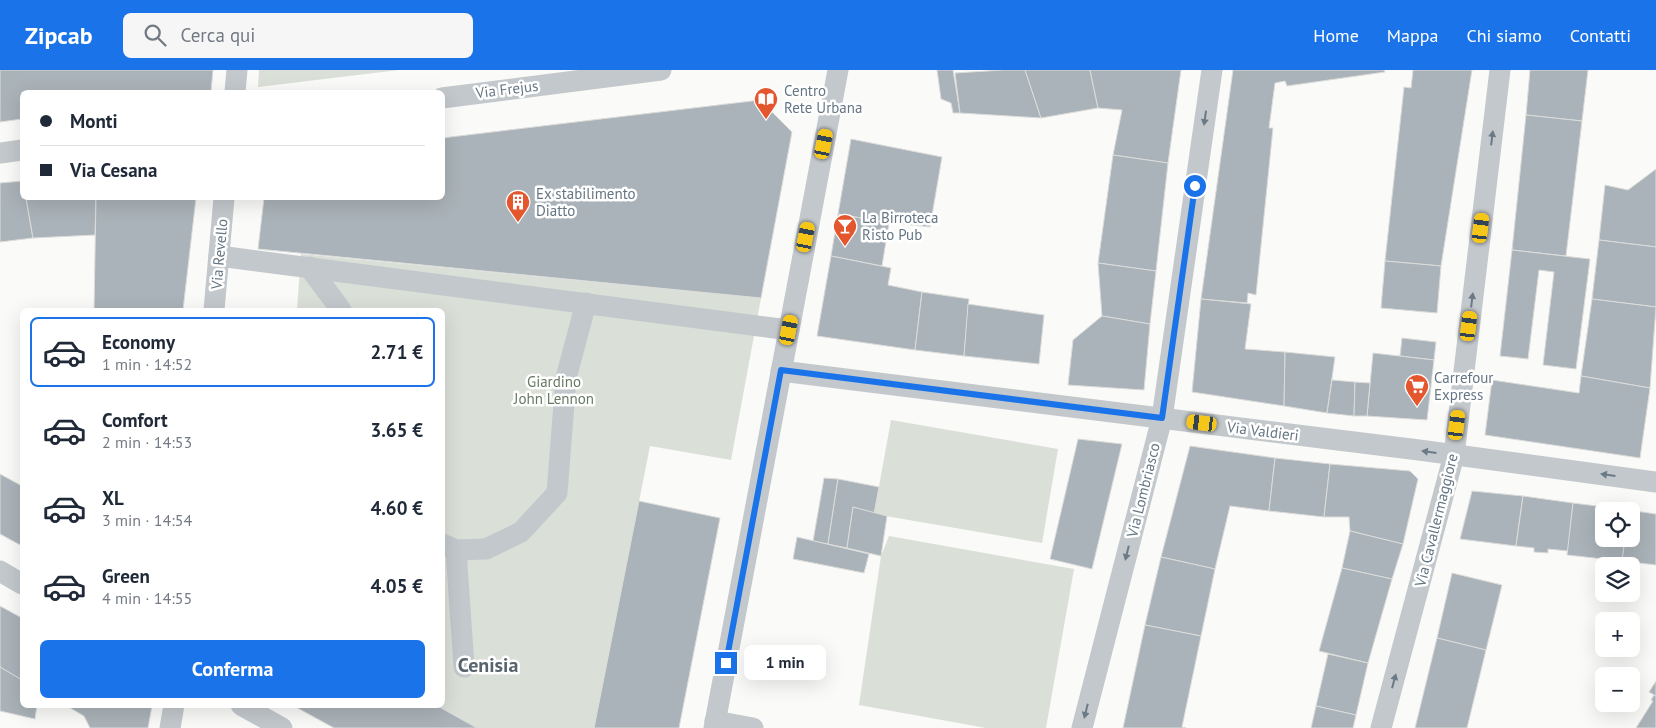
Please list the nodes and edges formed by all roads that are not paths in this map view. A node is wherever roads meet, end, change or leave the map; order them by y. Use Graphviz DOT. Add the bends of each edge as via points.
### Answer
graph roads {
  1 [pos="237,70"];
  2 [pos="661,70"];
  3 [pos="838,70"];
  4 [pos="1212,70"];
  5 [pos="1500,70"];
  6 [pos="234,90"];
  7 [pos="445,98"];
  8 [pos="20,150"];
  9 [pos="0,153"];
  10 [pos="224,200"];
  11 [pos="219,256"];
  12 [pos="309,267"];
  13 [pos="586,303"];
  14 [pos="214,308"];
  15 [pos="340,308"];
  16 [pos="789,330"];
  17 [pos="781,370"];
  18 [pos="1162,418"];
  19 [pos="1454,455"];
  20 [pos="1656,482"];
  21 [pos="449,547"];
  22 [pos="0,571"];
  23 [pos="20,583"];
  24 [pos="464,667"];
  25 [pos="173,708"];
  26 [pos="246,708"];
  27 [pos="714,724"];
  28 [pos="170,728"];
  29 [pos="282,728"];
  30 [pos="753,728"];
  31 [pos="1082,728"];
  32 [pos="1381,728"];
  1 -- 6 [label="street"];
  2 -- 7 [label="street, Via Frejus"];
  3 -- 16 [label="street"];
  4 -- 18 [label="street, Via Lombriasco, one-way"];
  19 -- 5 [label="street, Via Cavallermaggiore, one-way"];
  8 -- 9 [label="street"];
  10 -- 11 [label="street, Via Revello"];
  11 -- 12 [label="street"];
  11 -- 14 [label="street, Via Revello"];
  12 -- 13 [label="street"];
  12 -- 15 [label="street"];
  13 -- 16 [label="street"];
  13 -- 21 [label="street" via="566,378 558,493 521,532 486,550"];
  16 -- 17 [label="street"];
  17 -- 18 [label="street, Via Valdieri"];
  17 -- 27 [label="street"];
  19 -- 18 [label="street, Via Valdieri, one-way"];
  18 -- 31 [label="street, Via Lombriasco, one-way"];
  20 -- 19 [label="street, Via Valdieri, one-way"];
  32 -- 19 [label="street, Via Cavallermaggiore, one-way"];
  21 -- 24 [label="street"];
  22 -- 23 [label="street"];
  25 -- 28 [label="street"];
  26 -- 29 [label="street"];
  27 -- 30 [label="street"];
}
